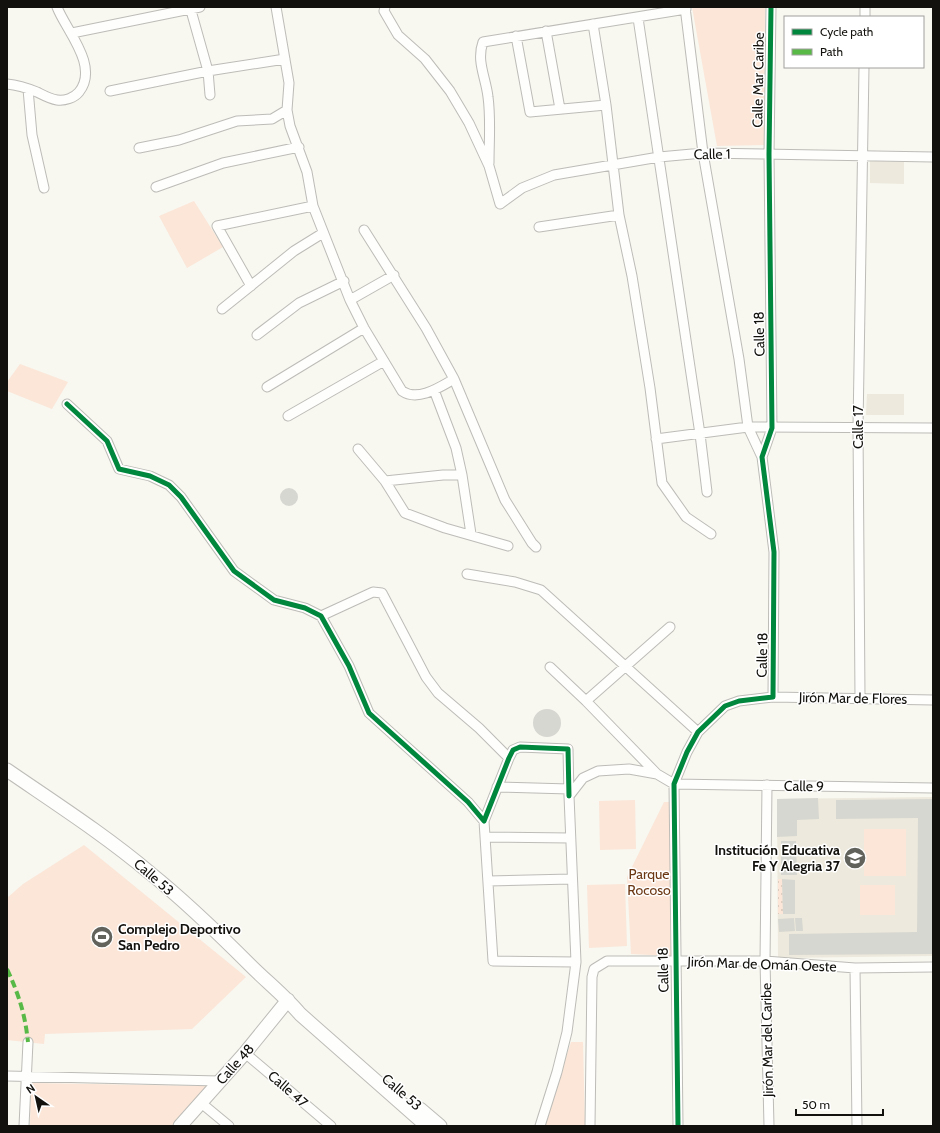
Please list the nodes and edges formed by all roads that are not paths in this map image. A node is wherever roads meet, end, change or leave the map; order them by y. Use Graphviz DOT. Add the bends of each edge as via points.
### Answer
graph roads {
  1 [pos="57,7"];
  2 [pos="276,7"];
  3 [pos="385,7"];
  4 [pos="772,7"];
  5 [pos="193,8"];
  6 [pos="686,8"];
  7 [pos="638,18"];
  8 [pos="593,24"];
  9 [pos="546,31"];
  10 [pos="72,33"];
  11 [pos="516,36"];
  12 [pos="285,59"];
  13 [pos="864,68"];
  14 [pos="208,71"];
  15 [pos="7,84"];
  16 [pos="28,89"];
  17 [pos="110,91"];
  18 [pos="210,95"];
  19 [pos="606,105"];
  20 [pos="560,109"];
  21 [pos="287,110"];
  22 [pos="299,147"];
  23 [pos="139,148"];
  24 [pos="703,153"];
  25 [pos="769,154"];
  26 [pos="659,157"];
  27 [pos="863,157"];
  28 [pos="933,157"];
  29 [pos="614,164"];
  30 [pos="489,166"];
  31 [pos="156,187"];
  32 [pos="44,188"];
  33 [pos="313,206"];
  34 [pos="619,215"];
  35 [pos="539,227"];
  36 [pos="364,230"];
  37 [pos="323,233"];
  38 [pos="394,275"];
  39 [pos="344,281"];
  40 [pos="251,286"];
  41 [pos="350,300"];
  42 [pos="222,309"];
  43 [pos="364,328"];
  44 [pos="256,335"];
  45 [pos="384,360"];
  46 [pos="454,379"];
  47 [pos="267,387"];
  48 [pos="434,390"];
  49 [pos="67,404"];
  50 [pos="288,416"];
  51 [pos="748,427"];
  52 [pos="858,427"];
  53 [pos="772,428"];
  54 [pos="933,428"];
  55 [pos="700,434"];
  56 [pos="656,439"];
  57 [pos="358,449"];
  58 [pos="762,457"];
  59 [pos="462,476"];
  60 [pos="385,481"];
  61 [pos="706,492"];
  62 [pos="470,534"];
  63 [pos="711,534"];
  64 [pos="508,546"];
  65 [pos="536,547"];
  66 [pos="467,574"];
  67 [pos="321,616"];
  68 [pos="670,627"];
  69 [pos="624,666"];
  70 [pos="550,667"];
  71 [pos="773,697"];
  72 [pos="860,698"];
  73 [pos="933,700"];
  74 [pos="586,701"];
  75 [pos="698,732"];
  76 [pos="508,758"];
  77 [pos="7,770"];
  78 [pos="657,774"];
  79 [pos="674,784"];
  80 [pos="767,785"];
  81 [pos="497,787"];
  82 [pos="933,788"];
  83 [pos="569,793"];
  84 [pos="484,821"];
  85 [pos="485,837"];
  86 [pos="570,838"];
  87 [pos="571,879"];
  88 [pos="488,881"];
  89 [pos="675,960"];
  90 [pos="765,961"];
  91 [pos="576,962"];
  92 [pos="933,967"];
  93 [pos="855,968"];
  94 [pos="288,1000"];
  95 [pos="28,1042"];
  96 [pos="245,1053"];
  97 [pos="7,1076"];
  98 [pos="26,1077"];
  99 [pos="219,1081"];
  100 [pos="200,1102"];
  101 [pos="24,1126"];
  102 [pos="180,1126"];
  103 [pos="228,1126"];
  104 [pos="330,1126"];
  105 [pos="426,1126"];
  106 [pos="440,1126"];
  107 [pos="540,1126"];
  108 [pos="590,1126"];
  109 [pos="678,1126"];
  110 [pos="769,1126"];
  111 [pos="857,1126"];
  1 -- 10 [label="street"];
  2 -- 12 [label="street"];
  3 -- 30 [label="street" via="384,11 398,35 425,59 450,90"];
  4 -- 25 [label="street, Calle Mar Caribe"];
  5 -- 10 [label="street"];
  5 -- 14 [label="street"];
  6 -- 7 [label="street"];
  6 -- 24 [label="street"];
  7 -- 8 [label="street"];
  7 -- 26 [label="street"];
  8 -- 9 [label="street"];
  8 -- 19 [label="street"];
  9 -- 11 [label="street"];
  9 -- 20 [label="street"];
  10 -- 16 [label="street" via="80,48 84,68 85,81 80,90 72,97 56,100"];
  11 -- 20 [label="street" via="530,112"];
  11 -- 30 [label="street" via="483,42 480,49 488,96"];
  12 -- 14 [label="street"];
  12 -- 21 [label="street" via="289,83"];
  13 -- 27 [label="street, Calle 17"];
  14 -- 17 [label="street"];
  14 -- 18 [label="street"];
  15 -- 16 [label="street"];
  16 -- 32 [label="street" via="32,135"];
  19 -- 20 [label="street"];
  19 -- 29 [label="street"];
  21 -- 22 [label="street" via="290,126"];
  21 -- 23 [label="street" via="272,119 237,121 179,140"];
  22 -- 31 [label="street" via="223,163"];
  22 -- 33 [label="street" via="308,172"];
  24 -- 25 [label="street, Calle 1"];
  24 -- 26 [label="street, Calle 1"];
  24 -- 51 [label="street" via="739,359"];
  25 -- 27 [label="street, Calle 1"];
  25 -- 53 [label="street, Calle 18"];
  26 -- 29 [label="street, Calle 1"];
  26 -- 55 [label="street"];
  27 -- 28 [label="street, Calle 1"];
  27 -- 52 [label="street, Calle 17"];
  29 -- 30 [label="street, Calle 1" via="554,175 522,188 500,204"];
  29 -- 34 [label="street"];
  33 -- 37 [label="street"];
  33 -- 40 [label="street" via="217,226"];
  34 -- 35 [label="street"];
  34 -- 56 [label="street" via="632,276"];
  36 -- 38 [label="street"];
  37 -- 39 [label="street"];
  37 -- 40 [label="street" via="294,251"];
  38 -- 41 [label="street"];
  38 -- 46 [label="street"];
  39 -- 41 [label="street"];
  39 -- 44 [label="street" via="299,303"];
  40 -- 42 [label="street"];
  41 -- 43 [label="street"];
  43 -- 45 [label="street"];
  43 -- 47 [label="street"];
  45 -- 48 [label="street" via="402,391 409,396"];
  45 -- 50 [label="street"];
  46 -- 48 [label="street"];
  46 -- 65 [label="street" via="505,500"];
  48 -- 59 [label="street" via="456,448"];
  49 -- 67 [label="street" via="107,441 119,469 150,476 169,485 177,493 234,571 274,600 305,608"];
  51 -- 53 [label="street"];
  51 -- 55 [label="street"];
  51 -- 58 [label="street"];
  52 -- 53 [label="street"];
  52 -- 54 [label="street"];
  52 -- 72 [label="street, Calle 17"];
  53 -- 58 [label="street, Calle 18"];
  55 -- 56 [label="street"];
  55 -- 61 [label="street"];
  56 -- 63 [label="street" via="662,483 686,517"];
  57 -- 60 [label="street"];
  58 -- 71 [label="street, Calle 18" via="774,552"];
  59 -- 60 [label="street" via="443,475"];
  59 -- 62 [label="street"];
  60 -- 62 [label="street" via="405,513"];
  62 -- 64 [label="street"];
  66 -- 69 [label="street" via="515,582 541,590"];
  67 -- 76 [label="street" via="373,592 382,593 426,677 438,693 479,728"];
  67 -- 84 [label="street" via="349,666 369,713 468,802"];
  68 -- 69 [label="street"];
  69 -- 74 [label="street"];
  69 -- 75 [label="street"];
  70 -- 74 [label="street"];
  71 -- 72 [label="street, Jirón Mar de Flores"];
  71 -- 75 [label="street, Calle 18" via="731,702"];
  72 -- 73 [label="street, Jirón Mar de Flores"];
  74 -- 78 [label="street"];
  75 -- 79 [label="street, Calle 18"];
  76 -- 81 [label="street"];
  76 -- 83 [label="street" via="520,747 568,749"];
  77 -- 94 [label="street, Calle 53" via="120,849 151,874 212,927"];
  78 -- 79 [label="street"];
  78 -- 83 [label="street" via="629,769 598,771 583,778"];
  79 -- 80 [label="street, Calle 9"];
  79 -- 89 [label="street, Calle 18"];
  80 -- 82 [label="street, Calle 9"];
  80 -- 90 [label="street, Jirón Mar del Caribe"];
  81 -- 83 [label="street"];
  81 -- 84 [label="street"];
  83 -- 86 [label="street"];
  84 -- 85 [label="street"];
  85 -- 86 [label="street"];
  85 -- 88 [label="street"];
  86 -- 87 [label="street"];
  87 -- 88 [label="street"];
  87 -- 91 [label="street"];
  88 -- 91 [label="street" via="493,961"];
  89 -- 90 [label="street, Jirón Mar de Omán Oeste"];
  89 -- 108 [label="street, Jirón Mar de Omán Oeste" via="607,961 594,969"];
  89 -- 109 [label="street, Calle 18"];
  90 -- 93 [label="street, Jirón Mar de Omán Oeste"];
  90 -- 110 [label="street, Jirón Mar del Caribe"];
  91 -- 107 [label="street" via="567,1032"];
  92 -- 93 [label="street, Jirón Mar de Omán Oeste"];
  93 -- 111 [label="street"];
  94 -- 96 [label="street, Calle 48"];
  94 -- 105 [label="street, Calle 53" via="300,1014"];
  94 -- 106 [label="street, Calle 53" via="304,1006"];
  95 -- 98 [label="street"];
  96 -- 99 [label="street, Calle 48"];
  96 -- 104 [label="street, Calle 47"];
  97 -- 98 [label="street"];
  98 -- 99 [label="street"];
  98 -- 101 [label="street"];
  99 -- 100 [label="street, Calle 48"];
  100 -- 102 [label="street, Calle 48"];
  100 -- 103 [label="street"];
}
